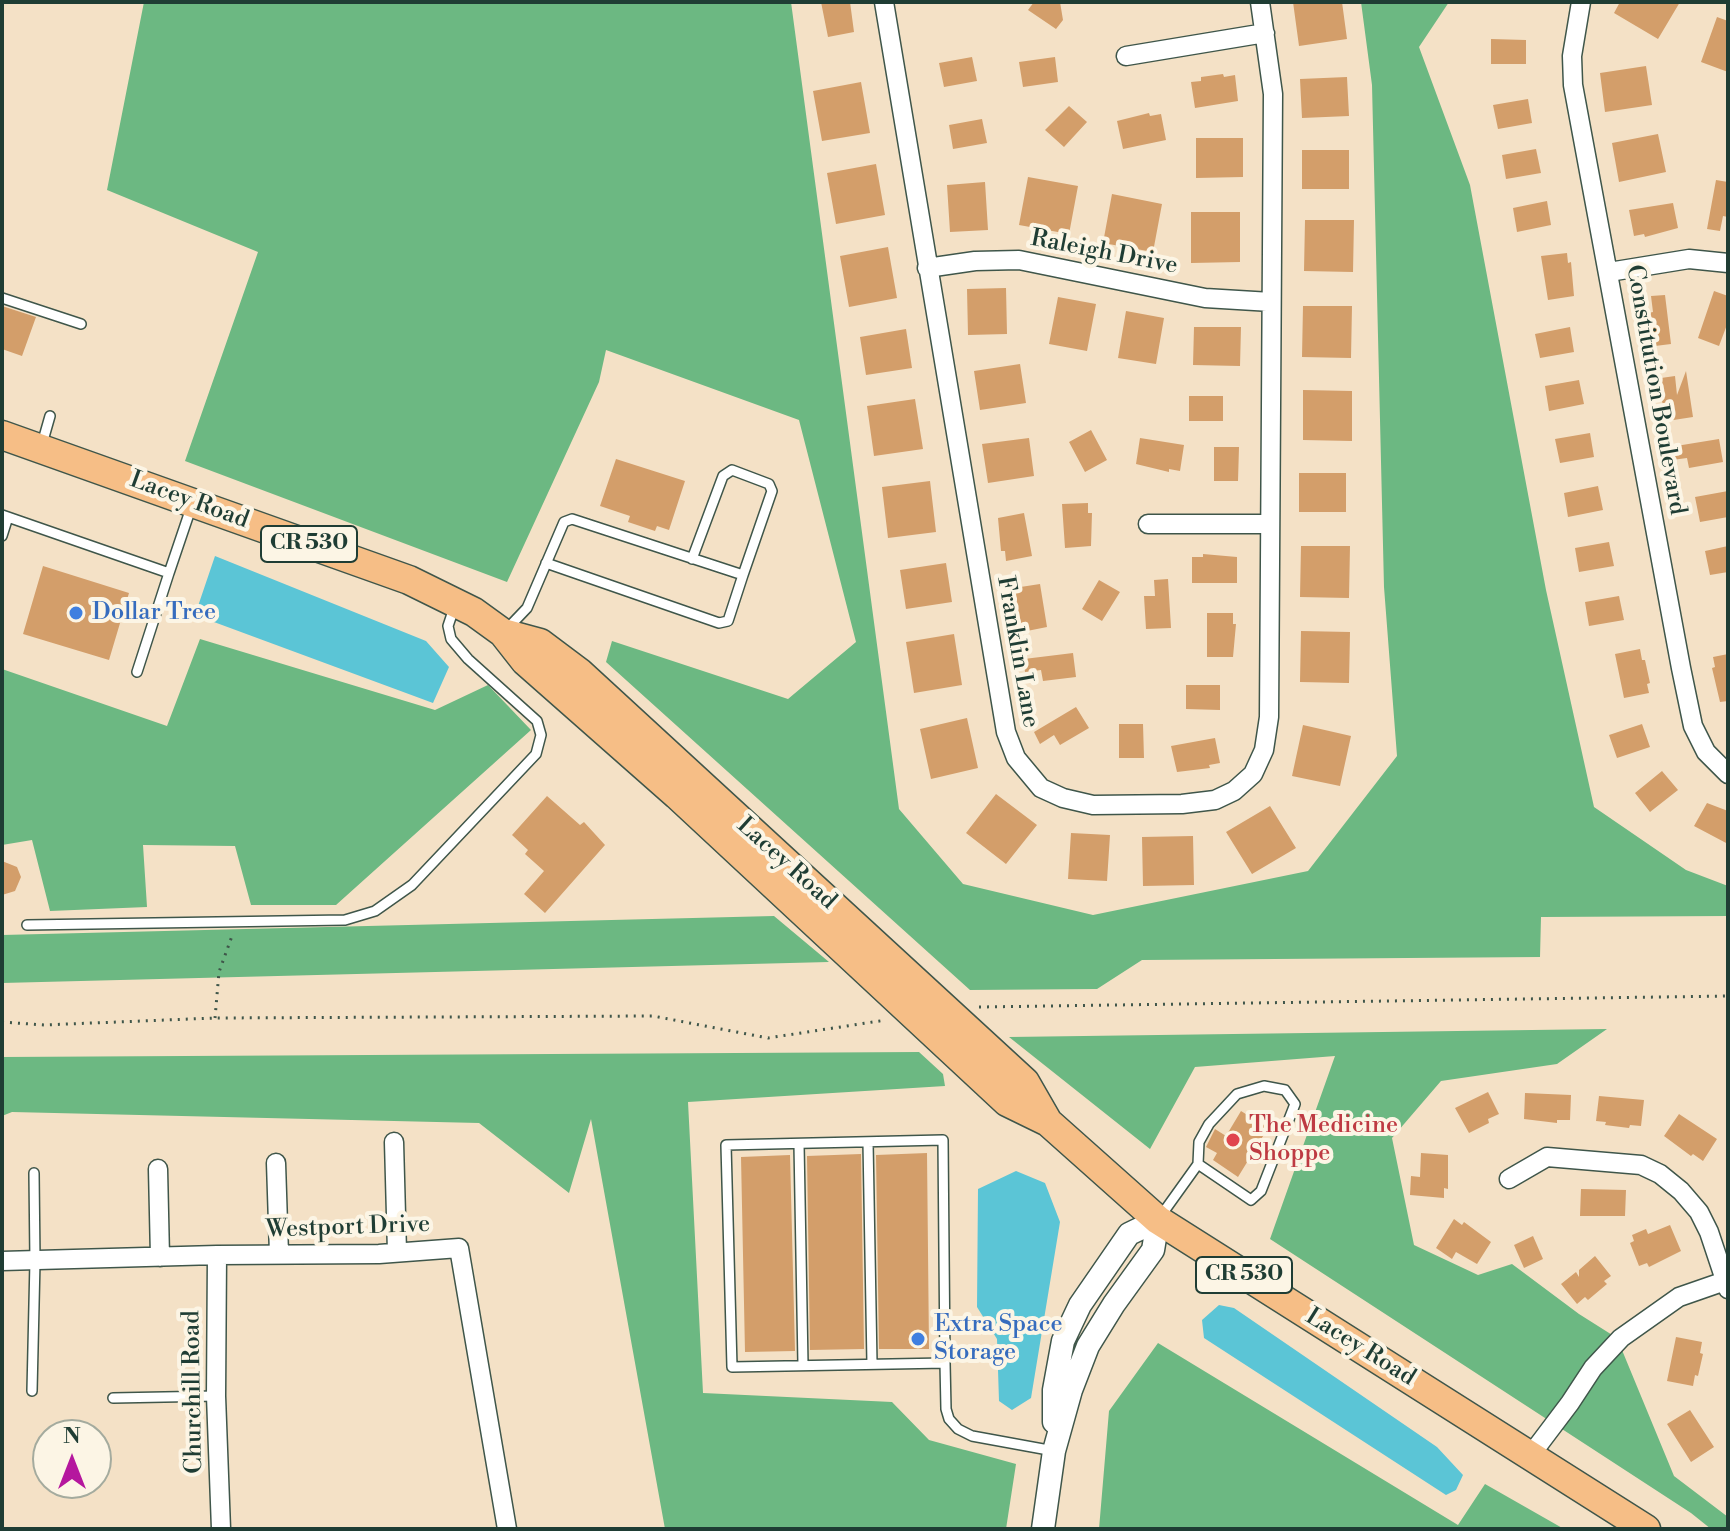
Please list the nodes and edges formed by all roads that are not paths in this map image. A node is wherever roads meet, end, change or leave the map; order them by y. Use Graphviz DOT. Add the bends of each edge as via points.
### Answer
graph roads {
  1 [pos="884,2"];
  2 [pos="1260,2"];
  3 [pos="1581,2"];
  4 [pos="1265,33"];
  5 [pos="1126,56"];
  6 [pos="1728,263"];
  7 [pos="927,268"];
  8 [pos="1609,272"];
  9 [pos="2,298"];
  10 [pos="1271,302"];
  11 [pos="81,324"];
  12 [pos="50,416"];
  13 [pos="2,435"];
  14 [pos="41,448"];
  15 [pos="194,502"];
  16 [pos="5,516"];
  17 [pos="1148,524"];
  18 [pos="1269,524"];
  19 [pos="2,536"];
  20 [pos="692,559"];
  21 [pos="546,563"];
  22 [pos="169,573"];
  23 [pos="743,575"];
  24 [pos="456,603"];
  25 [pos="503,633"];
  26 [pos="137,672"];
  27 [pos="1728,774"];
  28 [pos="757,853"];
  29 [pos="27,925"];
  30 [pos="1048,1122"];
  31 [pos="394,1142"];
  32 [pos="868,1142"];
  33 [pos="799,1144"];
  34 [pos="276,1163"];
  35 [pos="1198,1164"];
  36 [pos="158,1169"];
  37 [pos="34,1173"];
  38 [pos="1509,1179"];
  39 [pos="1158,1220"];
  40 [pos="397,1252"];
  41 [pos="279,1254"];
  42 [pos="217,1255"];
  43 [pos="160,1257"];
  44 [pos="2,1261"];
  45 [pos="35,1261"];
  46 [pos="1727,1283"];
  47 [pos="945,1363"];
  48 [pos="872,1364"];
  49 [pos="803,1365"];
  50 [pos="32,1391"];
  51 [pos="216,1396"];
  52 [pos="113,1398"];
  53 [pos="1054,1451"];
  54 [pos="1530,1456"];
  55 [pos="221,1529"];
  56 [pos="507,1529"];
  57 [pos="1043,1529"];
  58 [pos="1646,1529"];
  1 -- 7 [label="street, Franklin Lane"];
  2 -- 4 [label="street, Franklin Lane"];
  3 -- 8 [label="street, Constitution Boulevard" via="1573,85"];
  4 -- 5 [label="street"];
  4 -- 10 [label="street, Franklin Lane" via="1273,94"];
  6 -- 8 [label="street" via="1689,259"];
  7 -- 10 [label="street, Raleigh Drive" via="1019,260 1205,298"];
  7 -- 18 [label="street, Franklin Lane" via="1006,732 1016,758 1041,788 1093,805 1182,804 1215,800 1253,774 1264,750 1269,717"];
  8 -- 27 [label="street, Constitution Boulevard" via="1693,726 1706,752"];
  9 -- 11 [label="lane"];
  10 -- 18 [label="street, Franklin Lane"];
  12 -- 14 [label="lane"];
  13 -- 14 [label="main road, Lacey Road / CR 530"];
  14 -- 15 [label="main road, Lacey Road / CR 530"];
  15 -- 22 [label="lane"];
  15 -- 24 [label="main road, Lacey Road / CR 530" via="409,580"];
  16 -- 19 [label="lane"];
  16 -- 22 [label="lane"];
  17 -- 18 [label="street"];
  20 -- 21 [label="lane" via="572,519 564,522"];
  20 -- 23 [label="lane"];
  20 -- 23 [label="lane" via="723,476 732,470 769,484 772,491"];
  21 -- 23 [label="lane" via="719,623 728,621"];
  21 -- 25 [label="lane" via="527,608"];
  22 -- 26 [label="lane"];
  24 -- 25 [label="main road, Lacey Road / CR 530"];
  24 -- 29 [label="lane" via="448,626 451,639 537,721 541,735 536,754 412,885 375,911 345,920"];
  25 -- 28 [label="main road, Lacey Road / CR 530" via="540,643 570,666 684,786"];
  28 -- 30 [label="main road, Lacey Road / CR 530" via="1007,1102"];
  28 -- 30 [label="main road, Lacey Road / CR 530" via="1025,1082"];
  30 -- 39 [label="main road, Lacey Road / CR 530"];
  31 -- 40 [label="street"];
  32 -- 33 [label="lane"];
  32 -- 47 [label="lane" via="943,1140"];
  32 -- 48 [label="lane"];
  33 -- 49 [label="lane"];
  33 -- 49 [label="lane" via="726,1145 732,1367"];
  34 -- 41 [label="street"];
  35 -- 35 [label="lane" via="1251,1200 1261,1191 1295,1104 1285,1090 1264,1086 1237,1094 1209,1124 1199,1142"];
  35 -- 39 [label="lane"];
  36 -- 43 [label="street"];
  37 -- 45 [label="lane"];
  38 -- 46 [label="street" via="1547,1157 1641,1165 1660,1174 1699,1212"];
  39 -- 53 [label="street" via="1129,1234 1080,1305 1063,1341 1054,1390"];
  39 -- 54 [label="main road, Lacey Road / CR 530"];
  40 -- 41 [label="street, Westport Drive"];
  40 -- 56 [label="street, Westport Drive" via="459,1248"];
  41 -- 42 [label="street, Westport Drive"];
  42 -- 43 [label="street, Westport Drive"];
  42 -- 51 [label="street, Churchill Road"];
  43 -- 45 [label="street, Westport Drive"];
  44 -- 45 [label="street, Westport Drive"];
  45 -- 50 [label="lane"];
  46 -- 54 [label="street" via="1679,1297 1621,1338"];
  47 -- 48 [label="lane"];
  47 -- 53 [label="lane" via="946,1409 958,1429"];
  48 -- 49 [label="lane"];
  51 -- 52 [label="lane"];
  51 -- 55 [label="street, Churchill Road"];
  53 -- 57 [label="street"];
  54 -- 58 [label="main road, Lacey Road / CR 530"];
}
